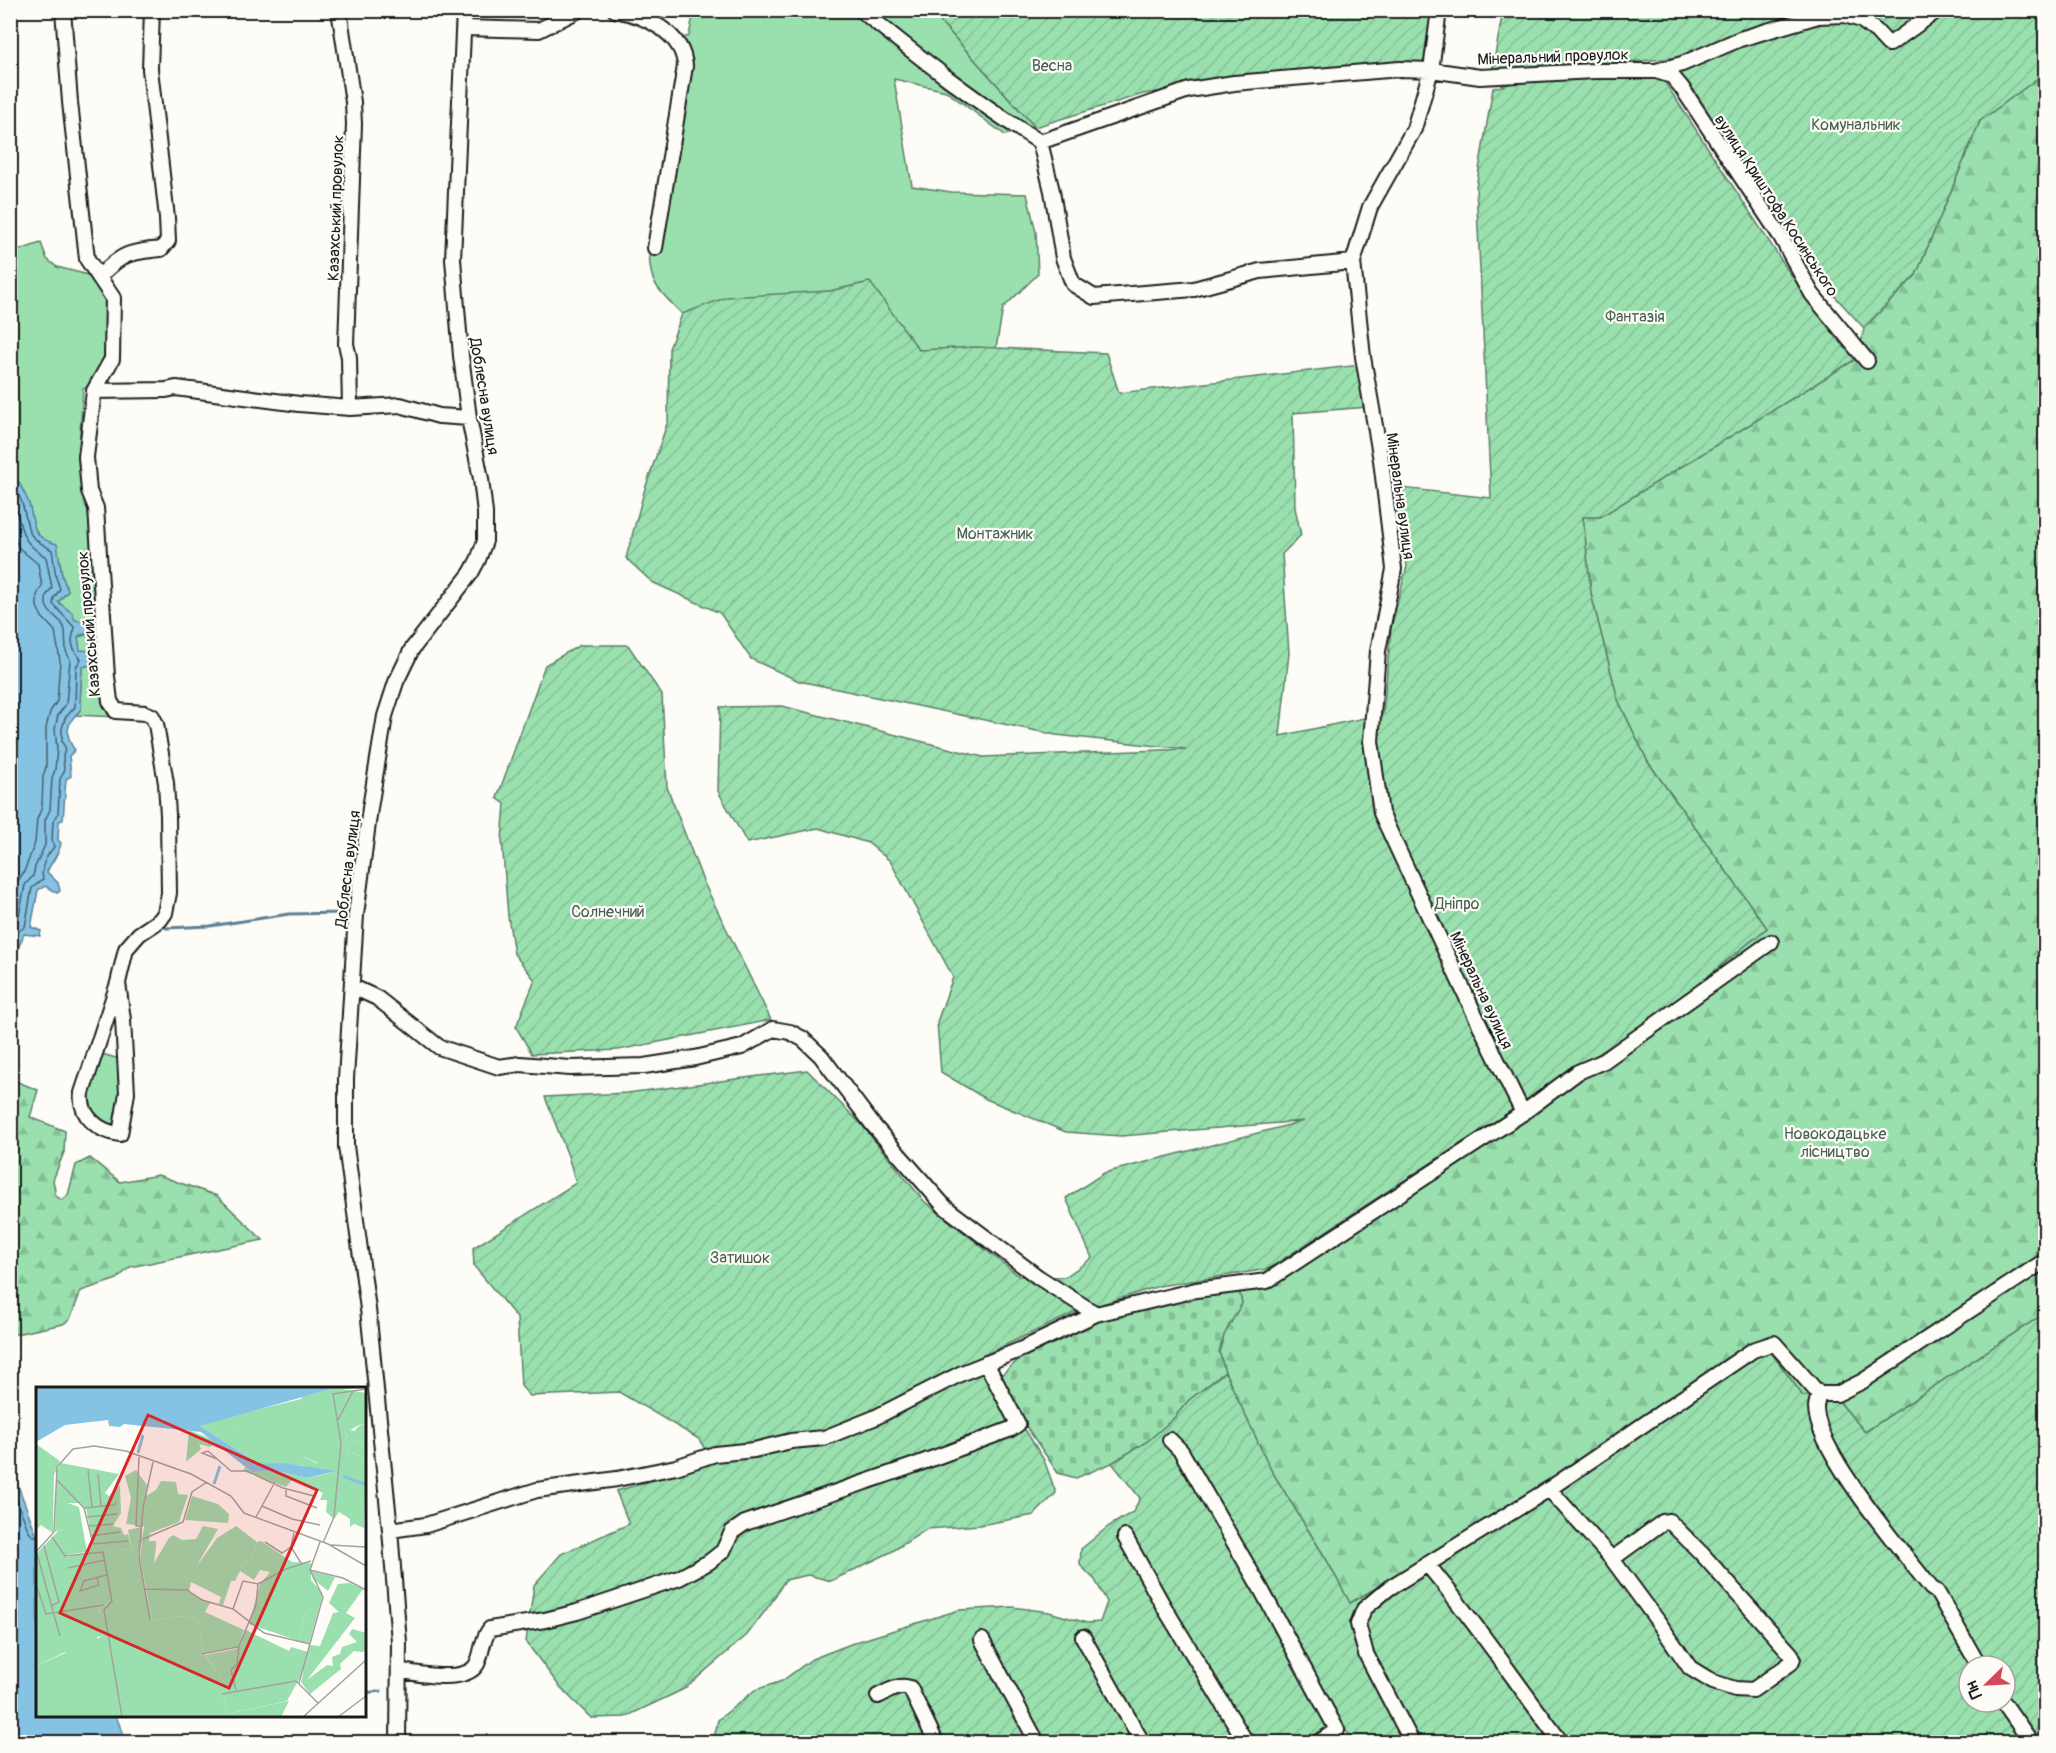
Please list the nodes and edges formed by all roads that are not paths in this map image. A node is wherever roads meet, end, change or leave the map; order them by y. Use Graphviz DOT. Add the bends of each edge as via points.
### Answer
graph roads {
  1 [pos="63,10"];
  2 [pos="152,10"];
  3 [pos="339,10"];
  4 [pos="464,10"];
  5 [pos="579,10"];
  6 [pos="615,10"];
  7 [pos="861,10"];
  8 [pos="1439,10"];
  9 [pos="1938,10"];
  10 [pos="464,28"];
  11 [pos="1431,70"];
  12 [pos="1656,71"];
  13 [pos="1040,142"];
  14 [pos="655,248"];
  15 [pos="1353,262"];
  16 [pos="100,276"];
  17 [pos="1868,361"];
  18 [pos="94,391"];
  19 [pos="350,408"];
  20 [pos="469,418"];
  21 [pos="1772,942"];
  22 [pos="118,982"];
  23 [pos="353,987"];
  24 [pos="1523,1113"];
  25 [pos="2046,1260"];
  26 [pos="1096,1314"];
  27 [pos="986,1363"];
  28 [pos="1819,1394"];
  29 [pos="1170,1440"];
  30 [pos="1549,1489"];
  31 [pos="390,1530"];
  32 [pos="1125,1537"];
  33 [pos="1612,1560"];
  34 [pos="1427,1564"];
  35 [pos="1083,1637"];
  36 [pos="982,1640"];
  37 [pos="1972,1654"];
  38 [pos="399,1670"];
  39 [pos="878,1696"];
  40 [pos="2011,1714"];
  41 [pos="398,1743"];
  42 [pos="936,1743"];
  43 [pos="1037,1743"];
  44 [pos="1142,1743"];
  45 [pos="1246,1743"];
  46 [pos="1319,1743"];
  47 [pos="1412,1743"];
  48 [pos="1561,1743"];
  49 [pos="2031,1743"];
  1 -- 16 [label="street, Казахський провулок" via="87,259"];
  2 -- 16 [label="street" via="150,69 168,241 161,249 131,252"];
  3 -- 19 [label="street, Казахський провулок" via="354,124 346,344"];
  4 -- 10 [label="street, Доблесна вулиця"];
  5 -- 10 [label="street" via="539,30"];
  6 -- 14 [label="street" via="648,20 670,35 684,56"];
  7 -- 13 [label="street" via="958,86"];
  8 -- 11 [label="street, Мінеральна вулиця"];
  9 -- 12 [label="street, Мінеральний провулок" via="1890,44 1861,20 1845,15 1818,16 1740,39"];
  10 -- 20 [label="street, Доблесна вулиця" via="453,260"];
  11 -- 12 [label="street, Мінеральний провулок" via="1480,77 1595,70"];
  11 -- 13 [label="street, Мінеральний провулок" via="1400,69 1189,90"];
  11 -- 15 [label="street, Мінеральна вулиця" via="1414,129 1371,207"];
  12 -- 17 [label="street, вулиця Криштофа Косинського" via="1672,76 1682,88 1781,237 1812,294"];
  13 -- 15 [label="street" via="1063,258 1073,284 1094,297 1194,289 1260,271"];
  15 -- 24 [label="street, Мінеральна вулиця" via="1394,568 1378,651 1371,741 1381,813"];
  16 -- 18 [label="street, Казахський провулок" via="113,298 112,359"];
  18 -- 19 [label="street" via="176,388"];
  18 -- 22 [label="street, Казахський провулок" via="86,457 89,491 96,508 110,701 116,711 152,716 166,783 168,815 169,893 165,913 126,949"];
  19 -- 20 [label="street" via="400,405 439,416"];
  20 -- 23 [label="street, Доблесна вулиця" via="482,479 485,541 471,573 412,650 385,716 356,915"];
  21 -- 24 [label="street"];
  22 -- 22 [label="street, Казахський провулок" via="81,1102 100,1129 120,1134 127,1093"];
  23 -- 26 [label="street" via="377,998 439,1047 499,1067 644,1066 742,1047 773,1029 790,1032 821,1056 873,1125 945,1207 1038,1277"];
  23 -- 31 [label="street, Доблесна вулиця" via="346,1146 368,1309"];
  24 -- 26 [label="street" via="1267,1281 1196,1290"];
  25 -- 28 [label="street" via="1863,1381 1837,1394"];
  26 -- 27 [label="street"];
  27 -- 31 [label="street" via="824,1438 715,1454 666,1469 537,1491 426,1525"];
  27 -- 38 [label="street" via="1018,1424 1011,1429 745,1523 732,1532 723,1551 679,1578 577,1612 490,1629 484,1636 476,1665 469,1672 447,1676"];
  28 -- 30 [label="street" via="1774,1343 1753,1350"];
  28 -- 37 [label="street" via="1816,1409 1825,1438 1846,1476 1937,1592"];
  29 -- 46 [label="street" via="1181,1450 1337,1730"];
  30 -- 33 [label="street"];
  30 -- 34 [label="street"];
  31 -- 38 [label="street, Доблесна вулиця"];
  32 -- 45 [label="street"];
  33 -- 33 [label="street" via="1690,1668 1713,1682 1753,1690 1791,1663 1791,1654 1669,1521"];
  34 -- 47 [label="street" via="1364,1609 1358,1624 1366,1654"];
  34 -- 48 [label="street" via="1479,1628"];
  35 -- 44 [label="street"];
  36 -- 43 [label="street"];
  38 -- 41 [label="street, Доблесна вулиця"];
  39 -- 42 [label="street" via="895,1688 910,1688"];
  40 -- 49 [label="street"];
}
